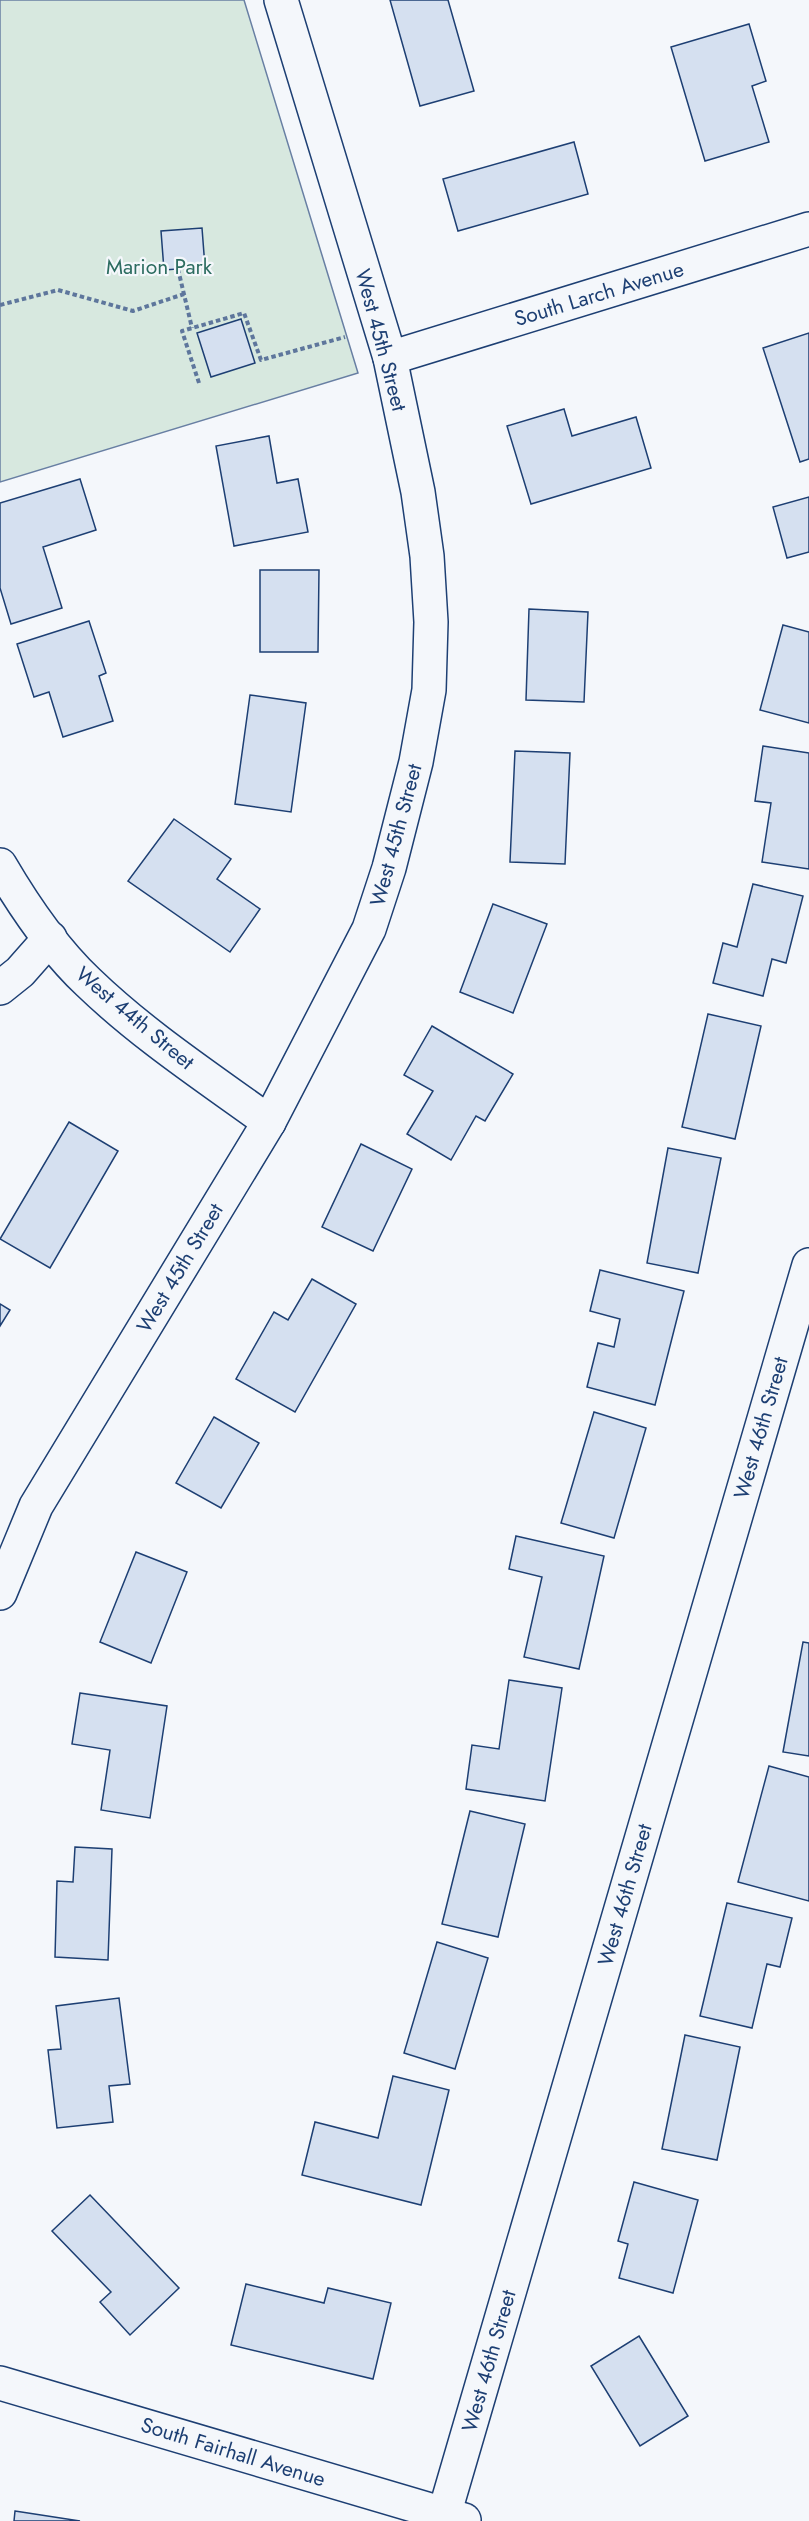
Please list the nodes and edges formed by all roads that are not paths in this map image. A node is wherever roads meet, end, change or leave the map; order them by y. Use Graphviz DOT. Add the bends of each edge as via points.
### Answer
graph roads {
  1 [pos="281,0"];
  2 [pos="809,229"];
  3 [pos="385,343"];
  4 [pos="0,865"];
  5 [pos="50,938"];
  6 [pos="0,988"];
  7 [pos="269,1122"];
  8 [pos="809,1265"];
  9 [pos="0,1593"];
  10 [pos="0,2383"];
  11 [pos="454,2519"];
  1 -- 3 [label="street, West 45th Street"];
  2 -- 3 [label="street, South Larch Avenue"];
  3 -- 7 [label="street, West 45th Street" via="418,492 427,556 429,690 416,762 369,928"];
  4 -- 5 [label="street, West 44th Street"];
  5 -- 6 [label="street"];
  5 -- 7 [label="street, West 44th Street" via="87,982 146,1033"];
  7 -- 9 [label="street, West 45th Street" via="36,1506"];
  8 -- 11 [label="street, West 46th Street"];
  10 -- 11 [label="street, South Fairhall Avenue"];
}
